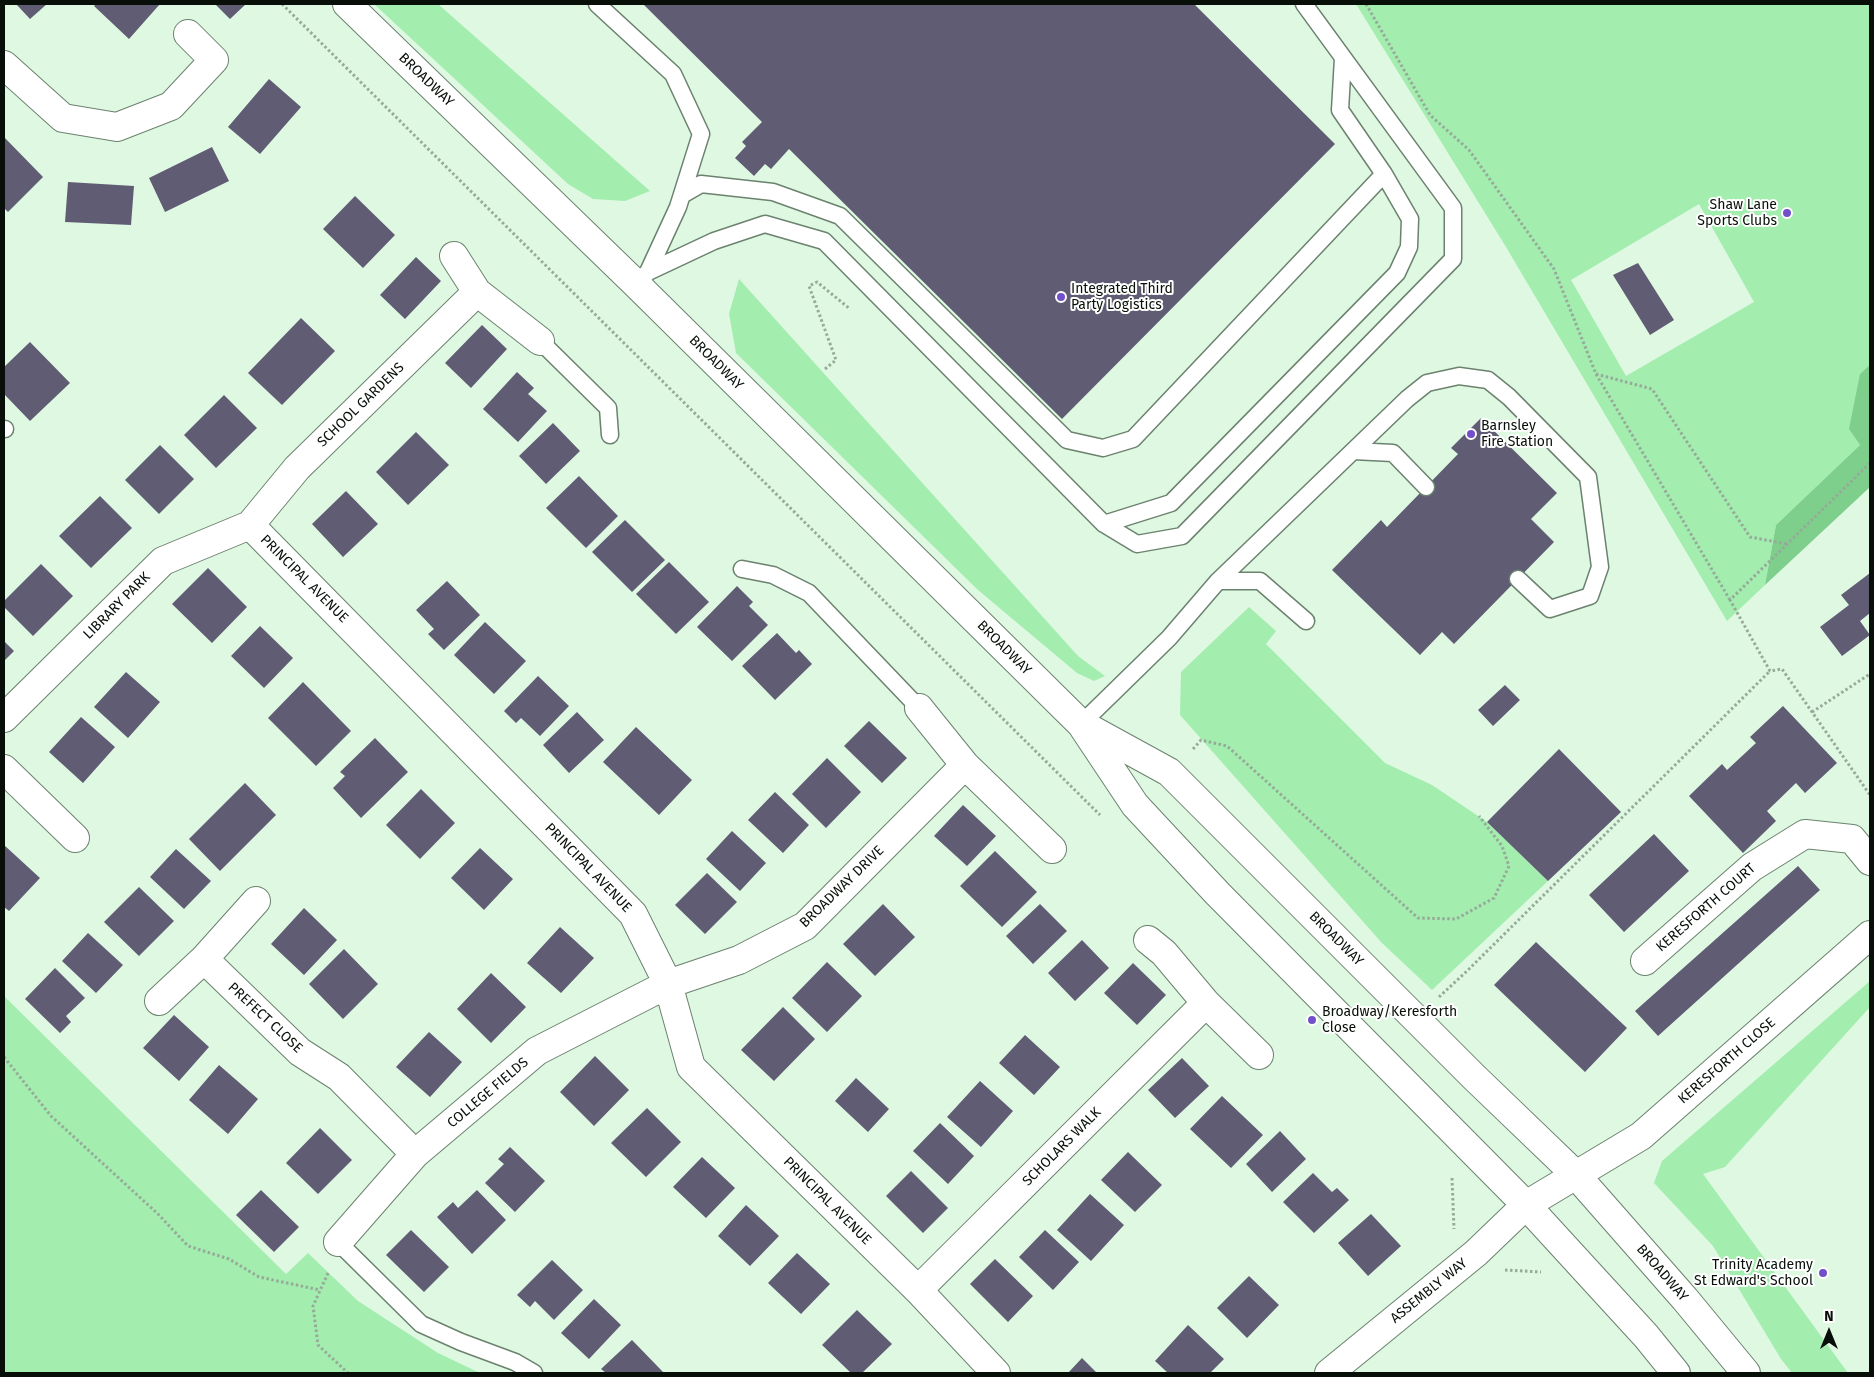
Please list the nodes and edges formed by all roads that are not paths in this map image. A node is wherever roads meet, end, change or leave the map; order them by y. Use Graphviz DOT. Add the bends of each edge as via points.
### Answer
graph roads {
  1 [pos="347,4"];
  2 [pos="597,4"];
  3 [pos="1304,4"];
  4 [pos="188,34"];
  5 [pos="1343,58"];
  6 [pos="4,66"];
  7 [pos="1384,174"];
  8 [pos="682,195"];
  9 [pos="454,256"];
  10 [pos="642,278"];
  11 [pos="478,292"];
  12 [pos="540,341"];
  13 [pos="610,435"];
  14 [pos="1354,451"];
  15 [pos="1426,487"];
  16 [pos="1104,524"];
  17 [pos="250,525"];
  18 [pos="742,569"];
  19 [pos="1518,579"];
  20 [pos="1218,581"];
  21 [pos="1306,621"];
  22 [pos="918,708"];
  23 [pos="4,718"];
  24 [pos="1081,724"];
  25 [pos="965,765"];
  26 [pos="4,769"];
  27 [pos="75,838"];
  28 [pos="1052,850"];
  29 [pos="1870,861"];
  30 [pos="256,901"];
  31 [pos="1870,935"];
  32 [pos="1148,940"];
  33 [pos="204,959"];
  34 [pos="1644,961"];
  35 [pos="668,984"];
  36 [pos="159,1001"];
  37 [pos="1206,1003"];
  38 [pos="1260,1055"];
  39 [pos="415,1154"];
  40 [pos="1576,1176"];
  41 [pos="1526,1205"];
  42 [pos="338,1242"];
  43 [pos="918,1290"];
  44 [pos="534,1373"];
  45 [pos="996,1373"];
  46 [pos="1329,1373"];
  47 [pos="1676,1373"];
  48 [pos="1746,1373"];
  1 -- 10 [label="main road, BROADWAY"];
  2 -- 8 [label="lane" via="674,74 701,134"];
  3 -- 5 [label="lane"];
  4 -- 6 [label="main road" via="214,60 171,106 117,126 63,118"];
  5 -- 7 [label="lane" via="1340,110"];
  5 -- 16 [label="lane" via="1453,208 1453,259 1182,536 1136,544"];
  7 -- 8 [label="lane" via="1133,439 1103,448 1067,440 840,216 773,192 701,184"];
  7 -- 16 [label="lane" via="1410,219 1409,247 1397,273 1170,504"];
  8 -- 10 [label="lane"];
  9 -- 11 [label="main road"];
  10 -- 16 [label="lane" via="714,241 764,224 824,241"];
  10 -- 24 [label="main road, BROADWAY"];
  11 -- 12 [label="main road"];
  11 -- 17 [label="main road, SCHOOL GARDENS" via="297,468"];
  12 -- 13 [label="lane" via="608,408"];
  14 -- 15 [label="lane" via="1392,453"];
  14 -- 19 [label="lane" via="1427,383 1459,376 1488,380 1588,477 1600,567 1590,596 1550,609"];
  14 -- 20 [label="lane"];
  17 -- 23 [label="main road, LIBRARY PARK" via="163,561"];
  17 -- 35 [label="main road, PRINCIPAL AVENUE" via="633,914"];
  18 -- 22 [label="lane" via="773,574 809,593"];
  20 -- 21 [label="lane" via="1260,581"];
  20 -- 24 [label="lane" via="1169,638"];
  22 -- 25 [label="main road"];
  24 -- 40 [label="main road, BROADWAY" via="1169,772"];
  24 -- 41 [label="main road, BROADWAY" via="1136,805 1218,894"];
  25 -- 28 [label="main road"];
  25 -- 35 [label="main road, BROADWAY DRIVE" via="805,926 739,960"];
  26 -- 27 [label="main road"];
  29 -- 34 [label="main road, KERESFORTH COURT" via="1852,838 1805,834 1752,867"];
  30 -- 33 [label="main road"];
  31 -- 40 [label="main road, KERESFORTH CLOSE" via="1641,1136"];
  32 -- 37 [label="main road" via="1164,953"];
  33 -- 36 [label="main road"];
  33 -- 39 [label="main road, PREFECT CLOSE" via="300,1052 339,1077"];
  35 -- 39 [label="main road, COLLEGE FIELDS" via="537,1051"];
  35 -- 43 [label="main road, PRINCIPAL AVENUE" via="691,1067"];
  37 -- 38 [label="main road"];
  37 -- 43 [label="main road, SCHOLARS WALK"];
  39 -- 42 [label="main road, COLLEGE FIELDS"];
  40 -- 41 [label="main road"];
  40 -- 48 [label="main road, BROADWAY"];
  41 -- 46 [label="main road, ASSEMBLY WAY" via="1476,1252"];
  41 -- 47 [label="main road, BROADWAY"];
  42 -- 44 [label="lane" via="421,1324 516,1362"];
  43 -- 45 [label="main road, PRINCIPAL AVENUE"];
}
